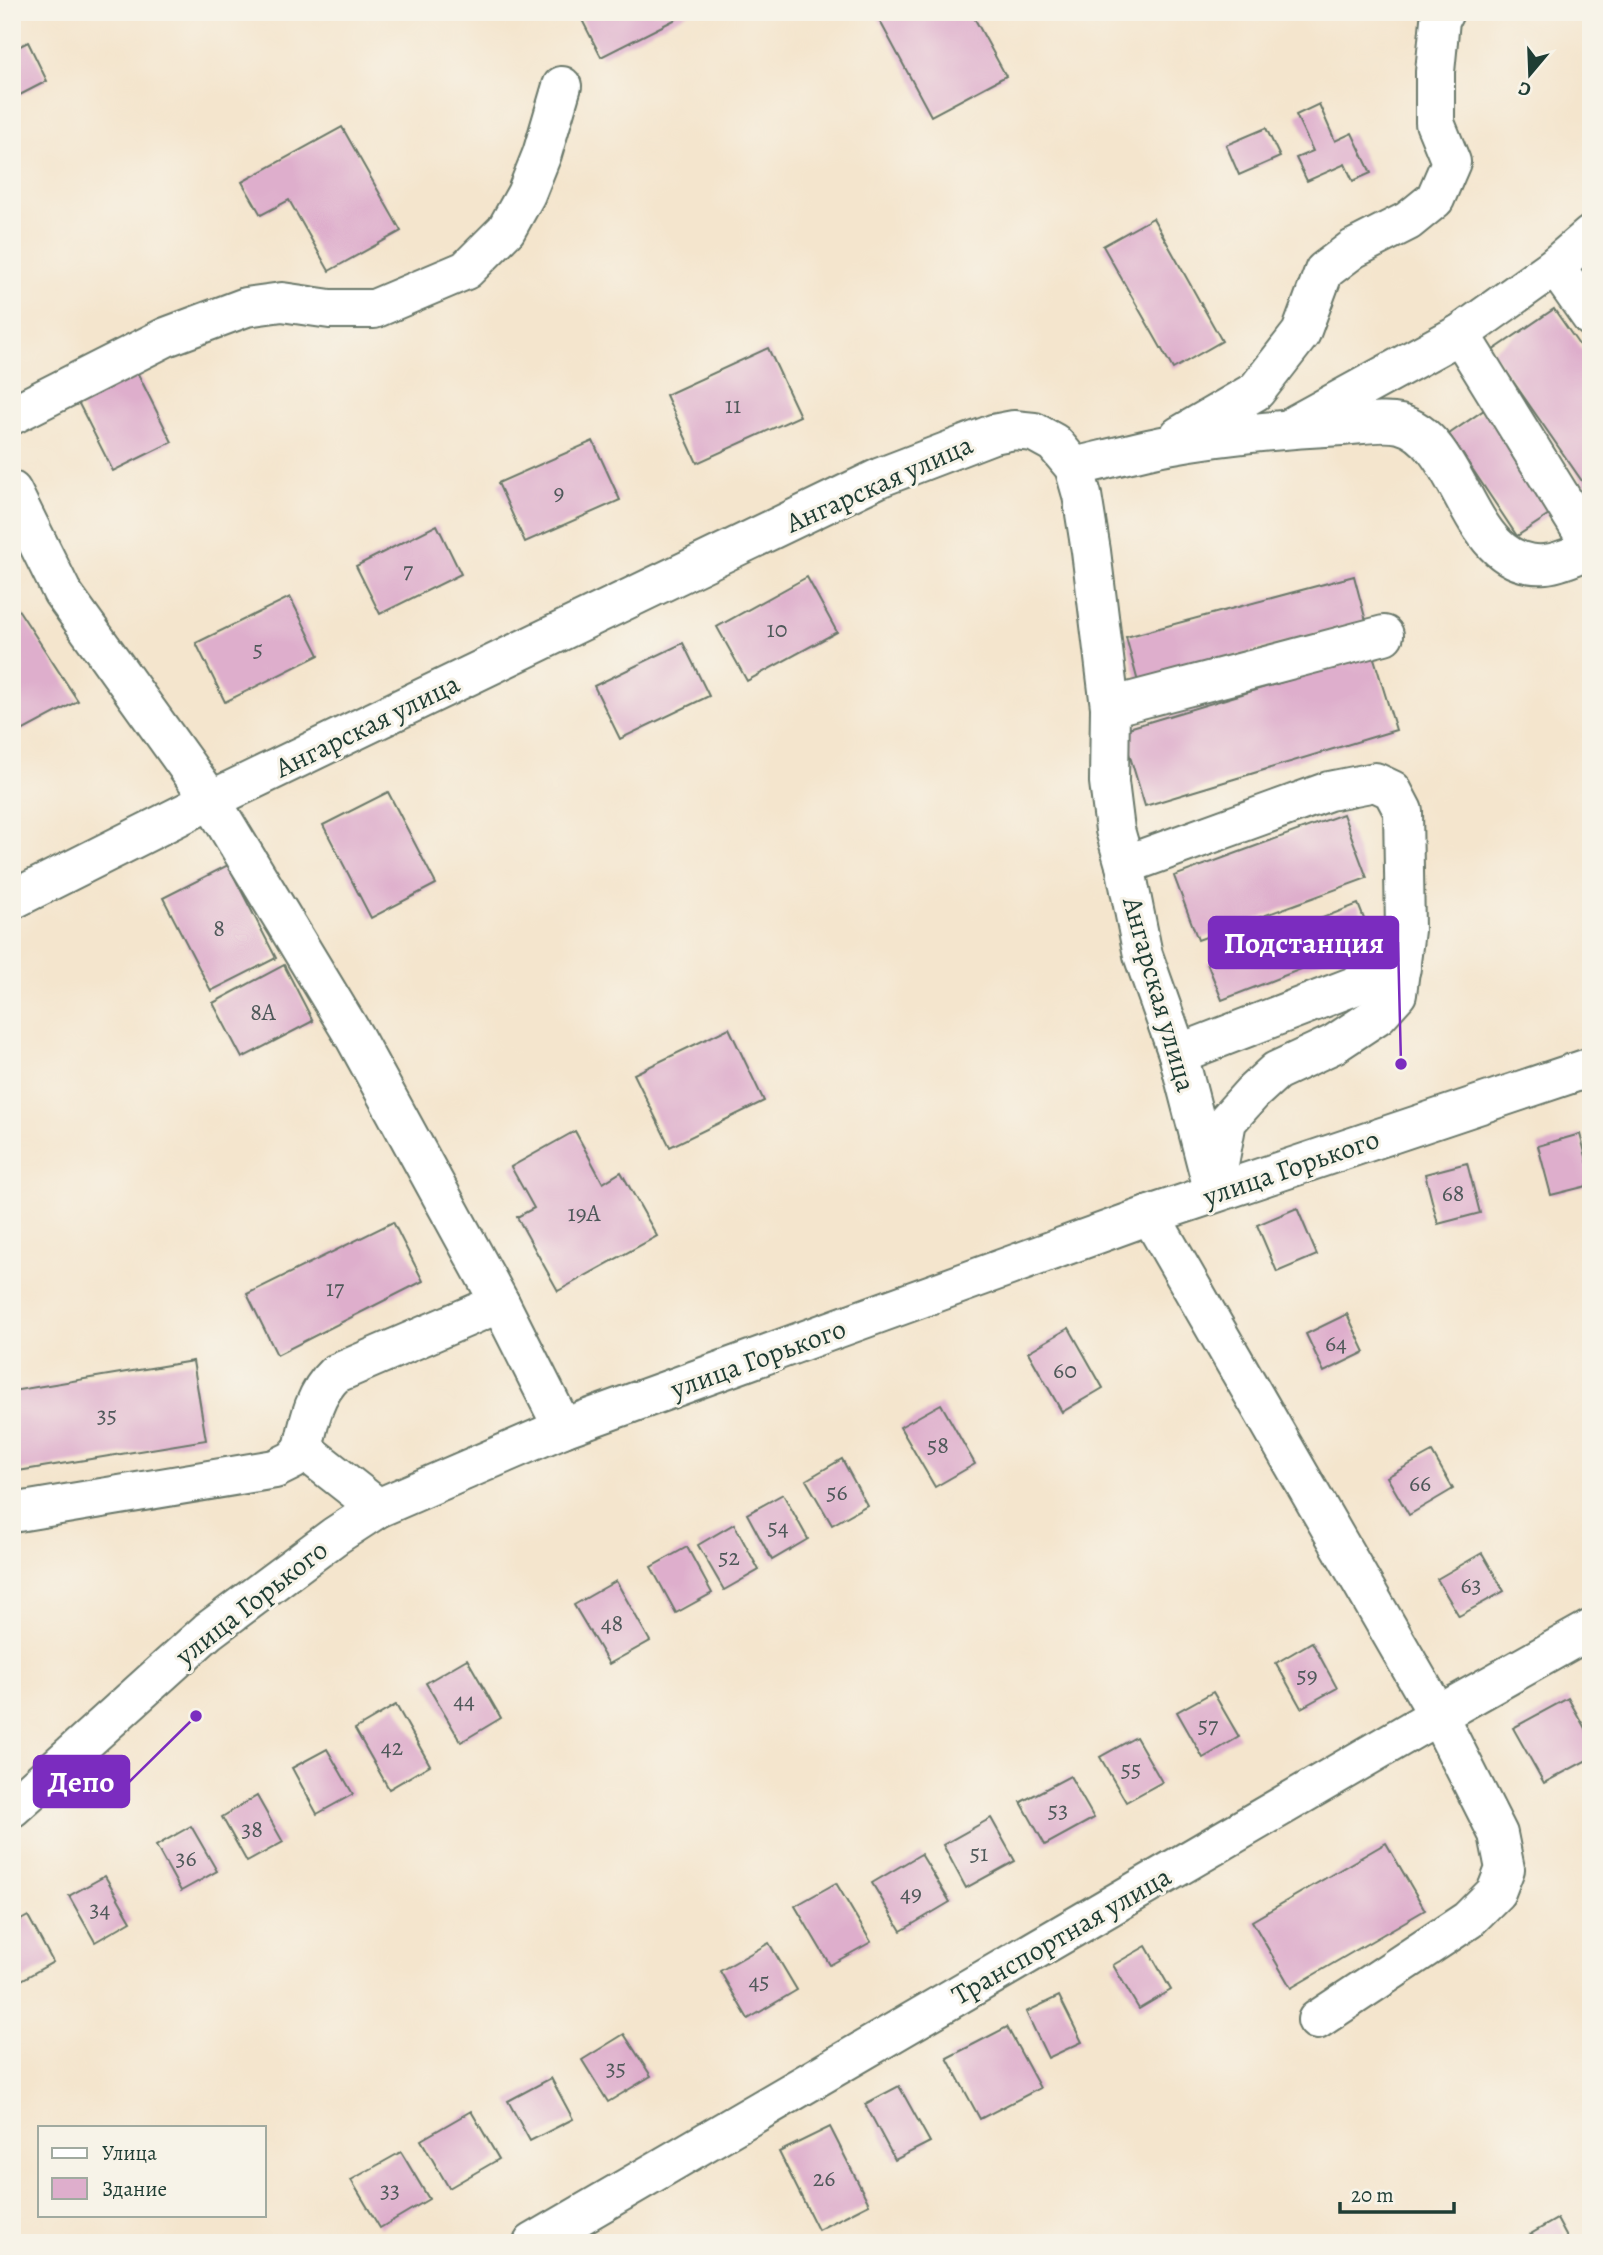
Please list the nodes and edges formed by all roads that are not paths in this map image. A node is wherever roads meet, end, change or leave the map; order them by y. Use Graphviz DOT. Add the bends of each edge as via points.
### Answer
graph roads {
  1 [pos="1444,12"];
  2 [pos="562,86"];
  3 [pos="1591,235"];
  4 [pos="1555,266"];
  5 [pos="1591,317"];
  6 [pos="1460,334"];
  7 [pos="12,415"];
  8 [pos="1288,428"];
  9 [pos="1162,446"];
  10 [pos="1074,467"];
  11 [pos="12,491"];
  12 [pos="1591,547"];
  13 [pos="1384,635"];
  14 [pos="1110,707"];
  15 [pos="211,800"];
  16 [pos="1125,865"];
  17 [pos="12,900"];
  18 [pos="1401,968"];
  19 [pos="1178,1054"];
  20 [pos="1591,1067"];
  21 [pos="1214,1193"];
  22 [pos="1150,1215"];
  23 [pos="500,1303"];
  24 [pos="563,1428"];
  25 [pos="303,1449"];
  26 [pos="378,1508"];
  27 [pos="12,1513"];
  28 [pos="1591,1629"];
  29 [pos="1438,1715"];
  30 [pos="12,1808"];
  31 [pos="1317,2020"];
  32 [pos="533,2243"];
  1 -- 9 [label="street" via="1435,72 1435,123 1451,162 1435,199 1408,221 1353,249 1324,271 1301,333 1256,391"];
  2 -- 7 [label="street" via="542,153 519,206 506,230 466,270 374,309 282,302 246,307 166,337"];
  3 -- 4 [label="street"];
  4 -- 5 [label="street"];
  4 -- 6 [label="street"];
  6 -- 8 [label="street"];
  6 -- 12 [label="street"];
  8 -- 9 [label="street"];
  8 -- 12 [label="street" via="1398,423 1418,431 1434,448 1501,551 1524,562 1546,564"];
  9 -- 10 [label="street"];
  10 -- 14 [label="street, Ангарская улица" via="1091,551"];
  10 -- 15 [label="street, Ангарская улица" via="1055,443 1034,432 993,433 881,478"];
  11 -- 15 [label="street" via="62,592"];
  13 -- 14 [label="street"];
  14 -- 16 [label="street, Ангарская улица" via="1109,782"];
  15 -- 17 [label="street, Ангарская улица"];
  15 -- 23 [label="street" via="355,1038"];
  16 -- 18 [label="street" via="1329,791 1375,782 1392,790 1402,811 1405,930"];
  16 -- 19 [label="street, Ангарская улица" via="1143,955"];
  18 -- 19 [label="street"];
  18 -- 21 [label="street" via="1397,994 1378,1015 1335,1044 1276,1070 1227,1121"];
  19 -- 21 [label="street, Ангарская улица"];
  20 -- 21 [label="street, улица Горького"];
  21 -- 22 [label="street, улица Горького"];
  22 -- 24 [label="street, улица Горького"];
  22 -- 29 [label="street"];
  23 -- 24 [label="street"];
  23 -- 25 [label="street" via="335,1374 324,1384 310,1415"];
  24 -- 26 [label="street, улица Горького"];
  25 -- 26 [label="street"];
  25 -- 27 [label="street" via="275,1469"];
  26 -- 30 [label="street, улица Горького" via="208,1631"];
  28 -- 29 [label="street, Транспортная улица"];
  29 -- 31 [label="street" via="1499,1834 1505,1869 1496,1892 1468,1920"];
  29 -- 32 [label="street, Транспортная улица"];
}
